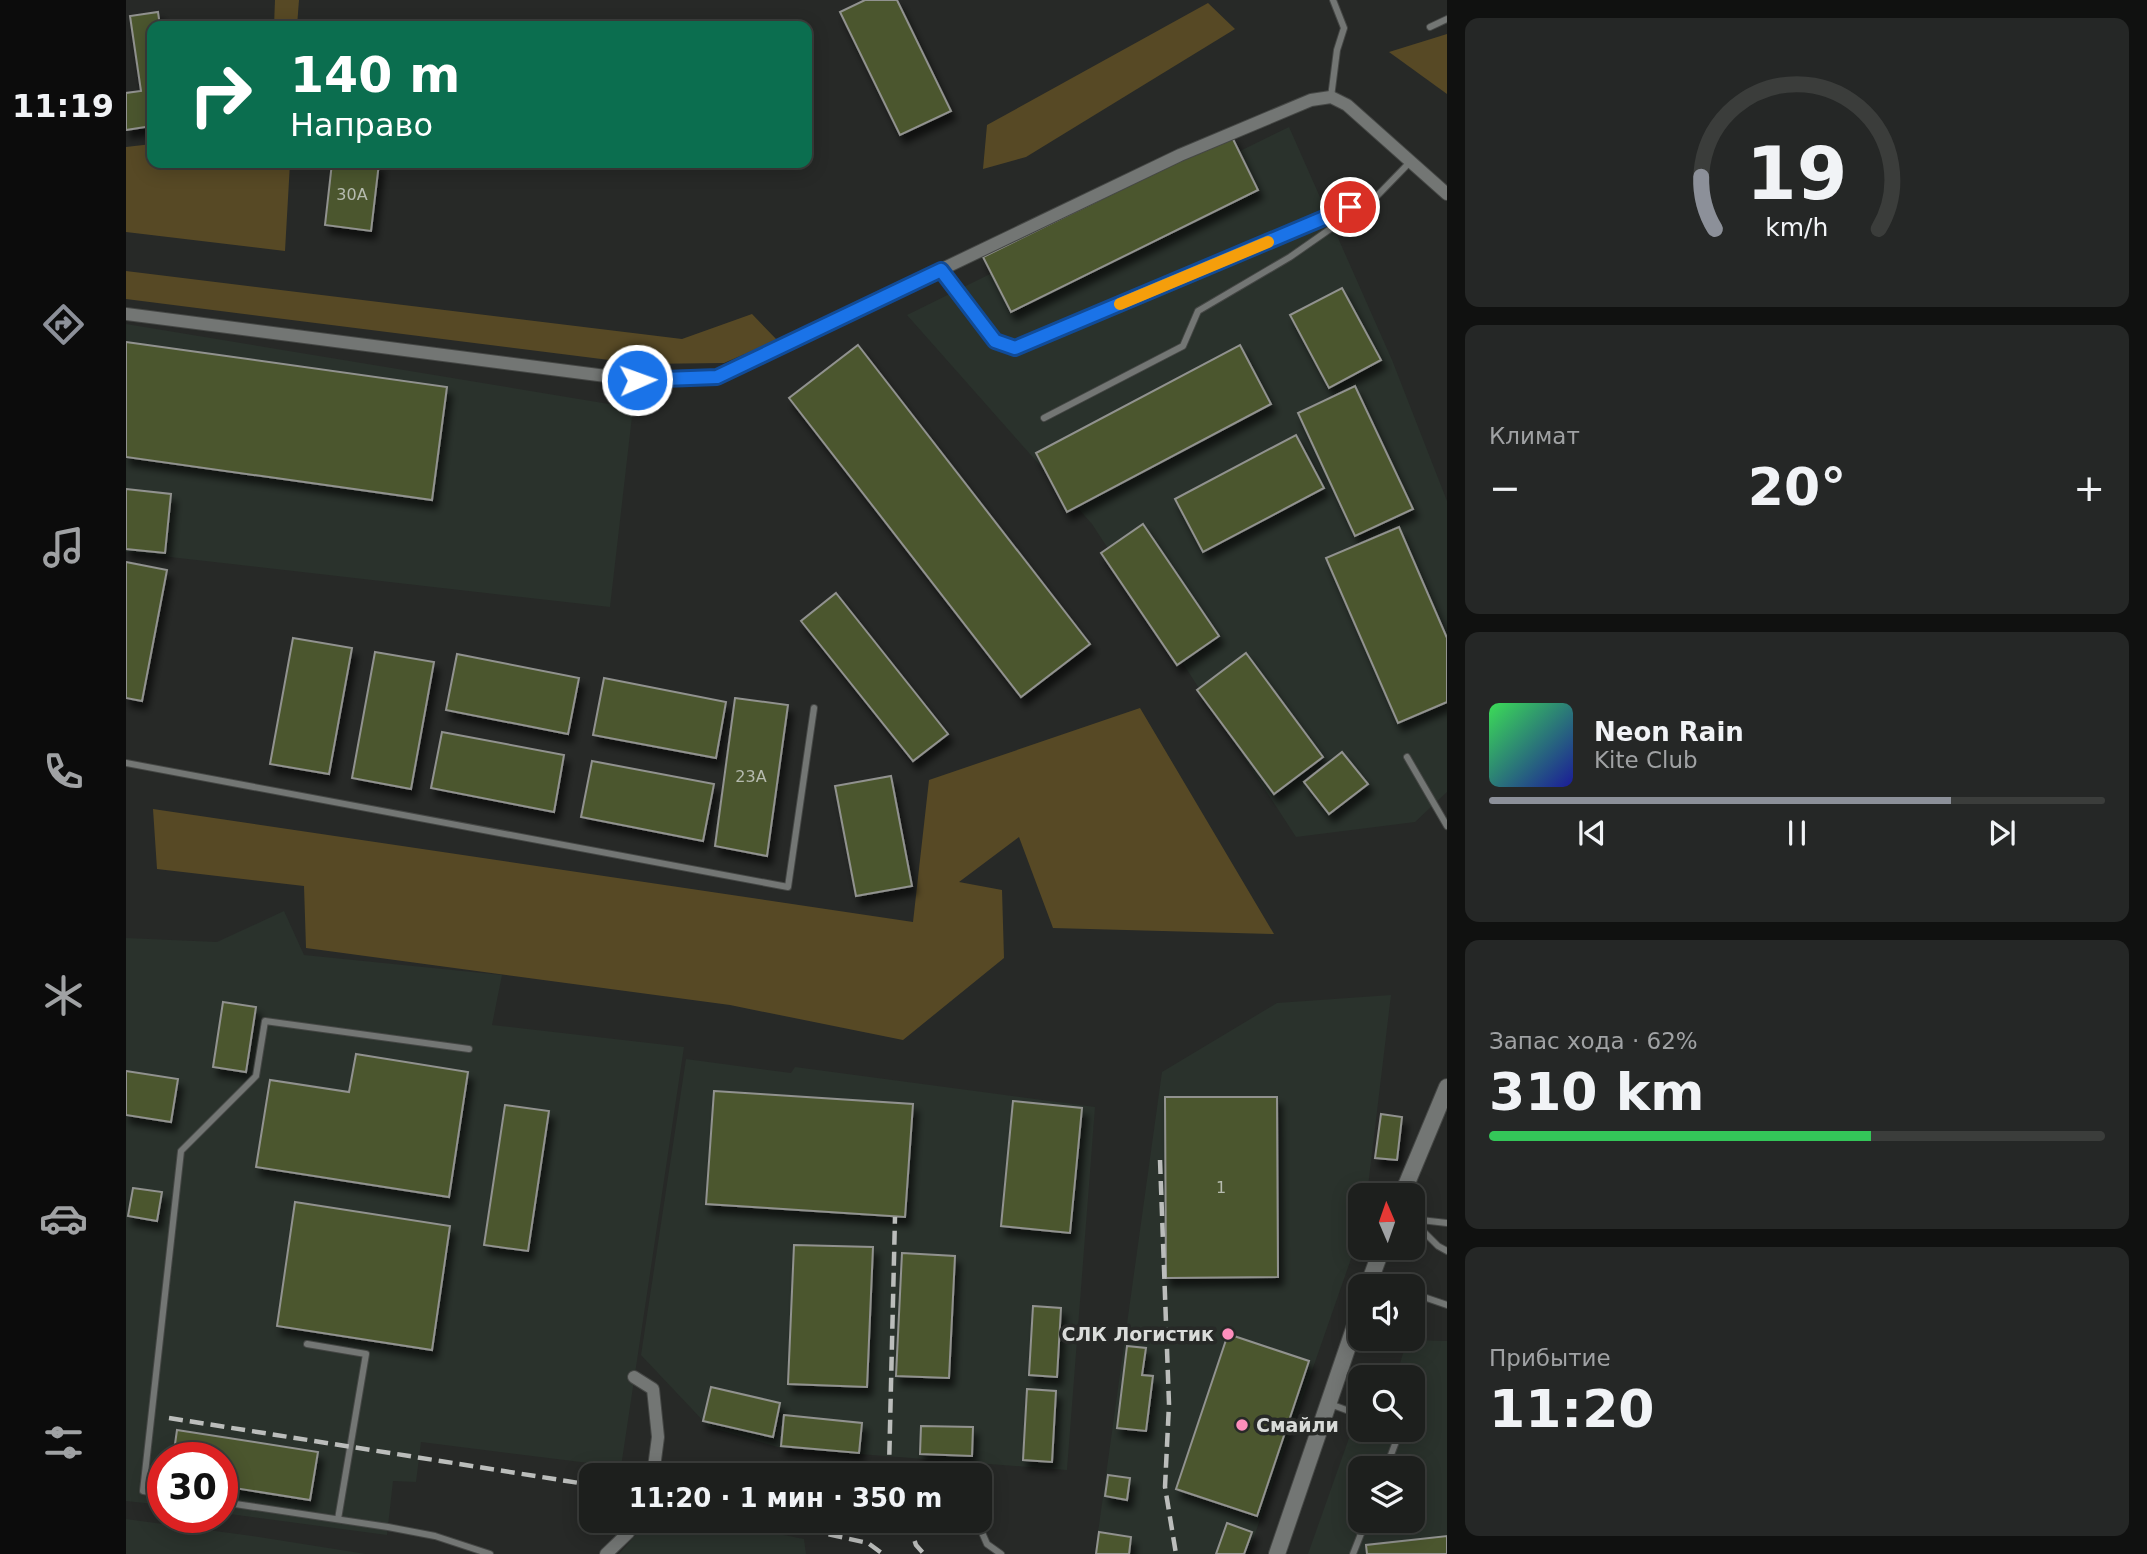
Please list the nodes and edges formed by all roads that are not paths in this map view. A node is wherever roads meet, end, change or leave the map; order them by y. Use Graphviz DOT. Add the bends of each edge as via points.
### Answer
graph roads {
  1 [pos="1332,0"];
  2 [pos="1447,19"];
  3 [pos="1430,27"];
  4 [pos="1331,97"];
  5 [pos="1410,162"];
  6 [pos="1447,194"];
  7 [pos="1376,197"];
  8 [pos="941,270"];
  9 [pos="126,314"];
  10 [pos="1044,418"];
  11 [pos="814,708"];
  12 [pos="1407,757"];
  13 [pos="126,763"];
  14 [pos="1447,826"];
  15 [pos="468,1049"];
  16 [pos="1447,1087"];
  17 [pos="1407,1183"];
  18 [pos="1425,1220"];
  19 [pos="1447,1223"];
  20 [pos="1425,1232"];
  21 [pos="1447,1251"];
  22 [pos="1425,1298"];
  23 [pos="1447,1306"];
  24 [pos="307,1344"];
  25 [pos="1348,1346"];
  26 [pos="634,1377"];
  27 [pos="1328,1403"];
  28 [pos="1348,1410"];
  29 [pos="148,1442"];
  30 [pos="147,1455"];
  31 [pos="655,1463"];
  32 [pos="147,1492"];
  33 [pos="238,1504"];
  34 [pos="338,1519"];
  35 [pos="628,1533"];
  36 [pos="982,1533"];
  37 [pos="1361,1533"];
  38 [pos="490,1554"];
  39 [pos="606,1554"];
  40 [pos="1001,1554"];
  41 [pos="1276,1554"];
  42 [pos="1353,1554"];
  1 -- 4 [label="lane" via="1344,29"];
  2 -- 3 [label="lane"];
  4 -- 5 [label="street" via="1348,105"];
  4 -- 8 [label="street" via="1311,100 1180,155"];
  5 -- 6 [label="street"];
  5 -- 7 [label="lane"];
  7 -- 8 [label="lane" via="1015,348 995,341"];
  7 -- 10 [label="lane" via="1290,257 1198,311 1183,346"];
  8 -- 9 [label="street" via="717,377 637,380"];
  11 -- 13 [label="lane" via="788,887"];
  12 -- 14 [label="lane"];
  15 -- 29 [label="lane" via="265,1021 256,1076 181,1151"];
  16 -- 17 [label="street"];
  18 -- 19 [label="lane"];
  20 -- 21 [label="lane"];
  22 -- 23 [label="lane"];
  24 -- 34 [label="lane" via="366,1354"];
  25 -- 27 [label="street"];
  26 -- 31 [label="street" via="653,1389 658,1437"];
  27 -- 28 [label="lane"];
  27 -- 41 [label="street"];
  30 -- 32 [label="lane" via="143,1491"];
  33 -- 34 [label="lane"];
  34 -- 38 [label="lane" via="435,1536"];
  35 -- 39 [label="street"];
  36 -- 40 [label="lane" via="987,1544"];
  37 -- 42 [label="lane"];
}
